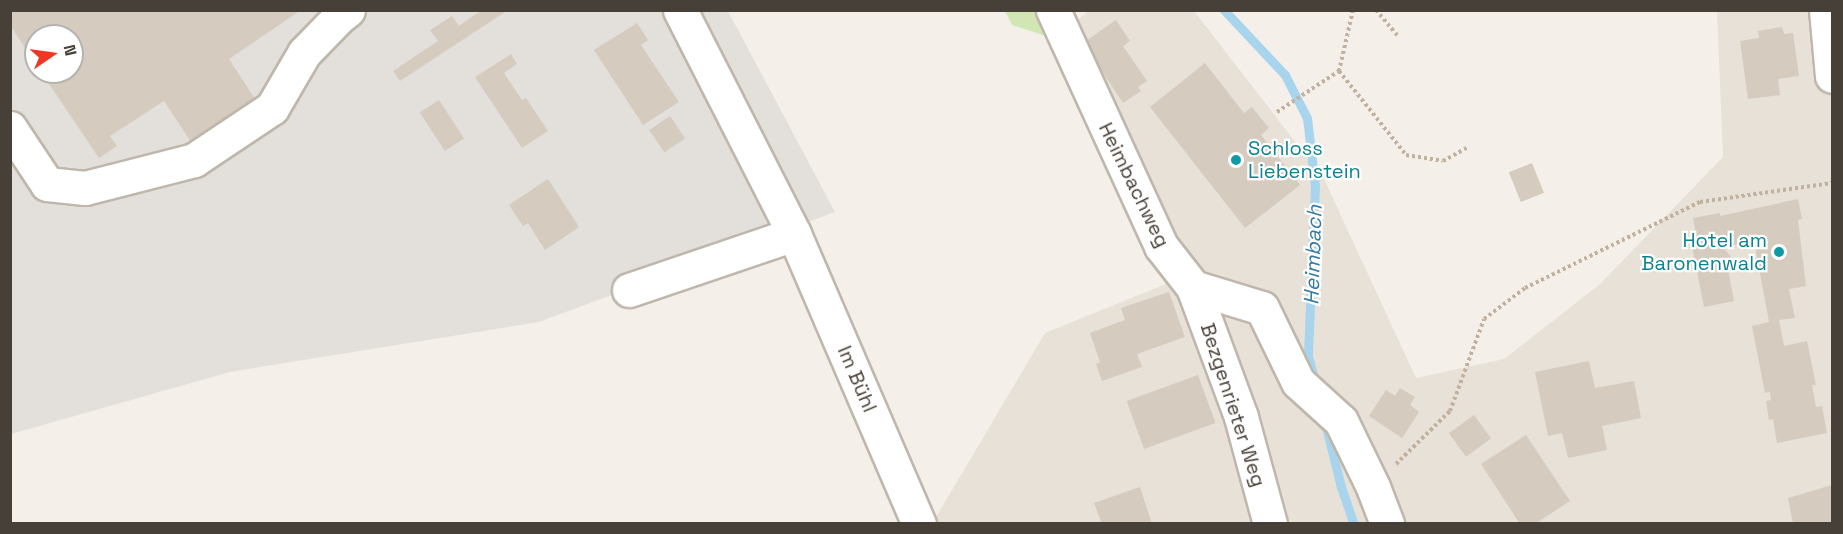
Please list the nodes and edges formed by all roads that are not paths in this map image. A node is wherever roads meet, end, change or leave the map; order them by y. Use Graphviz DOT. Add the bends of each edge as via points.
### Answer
graph roads {
  1 [pos="348,10"];
  2 [pos="680,10"];
  3 [pos="1053,10"];
  4 [pos="1826,10"];
  5 [pos="1833,76"];
  6 [pos="10,129"];
  7 [pos="794,234"];
  8 [pos="1193,287"];
  9 [pos="629,290"];
  10 [pos="919,524"];
  11 [pos="1270,524"];
  12 [pos="1387,524"];
  1 -- 6 [label="street" via="304,53 272,108 194,160 85,188 47,184"];
  2 -- 7 [label="street, Im Bühl"];
  3 -- 8 [label="street, Heimbachweg" via="1161,246"];
  4 -- 5 [label="street"];
  7 -- 9 [label="street"];
  7 -- 10 [label="street, Im Bühl"];
  8 -- 11 [label="street, Bezgenrieter Weg" via="1240,417"];
  8 -- 12 [label="street" via="1262,308 1298,382 1341,421"];
}
